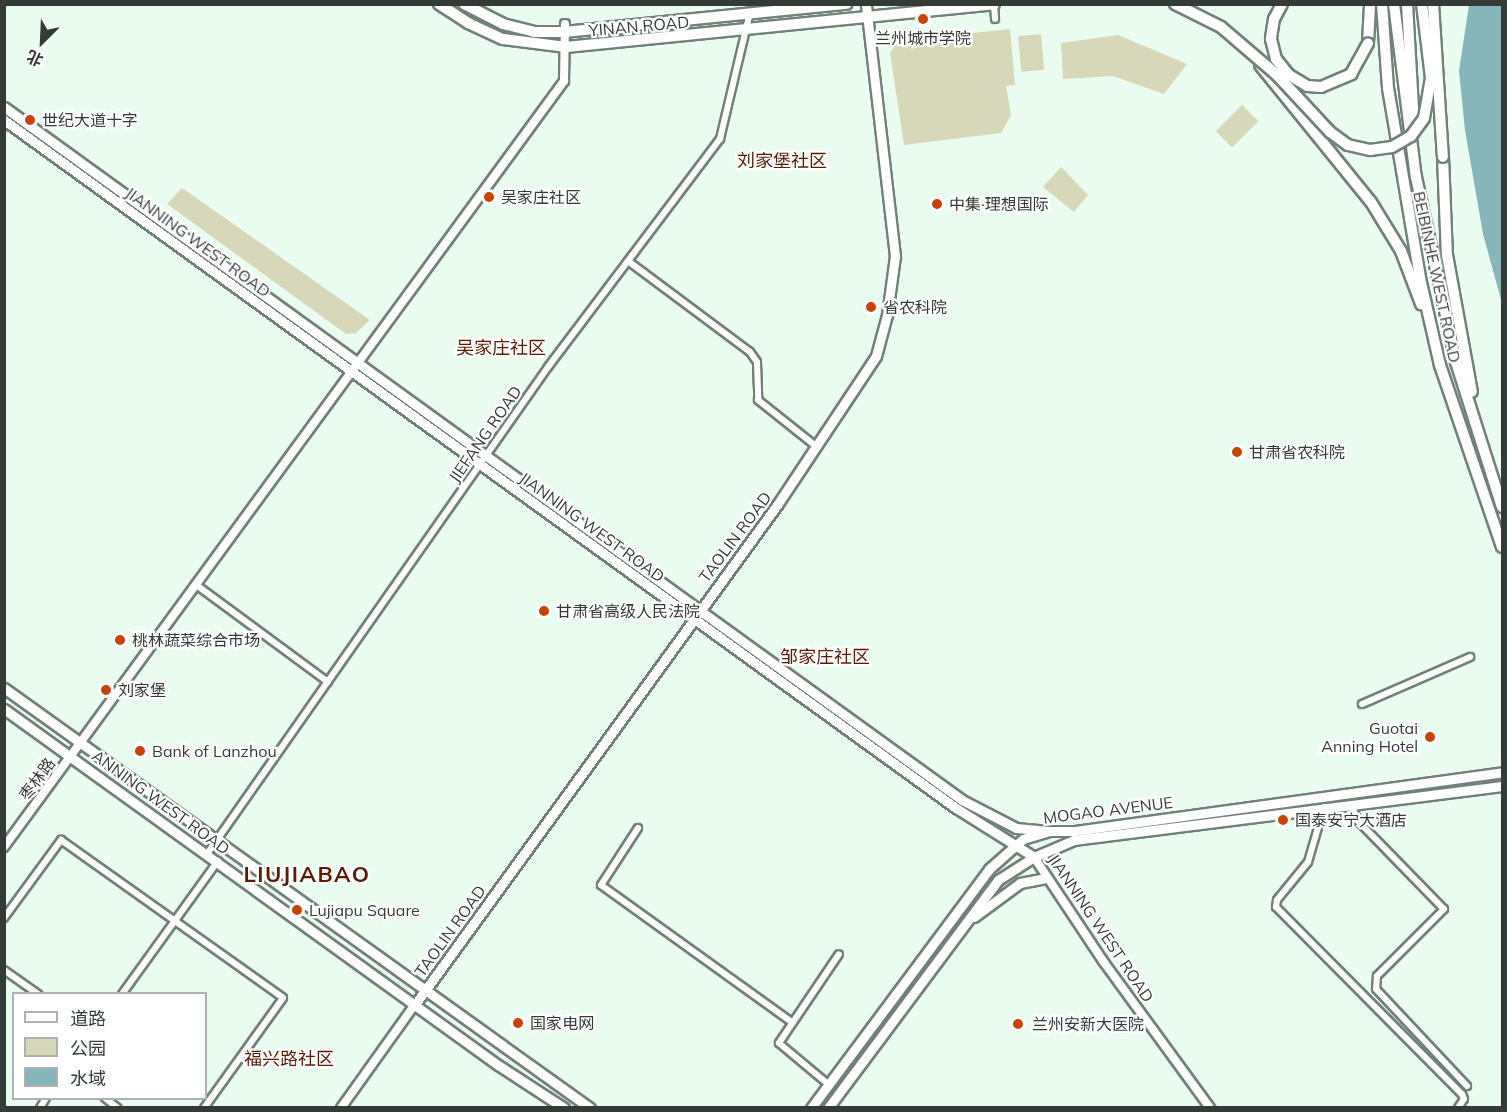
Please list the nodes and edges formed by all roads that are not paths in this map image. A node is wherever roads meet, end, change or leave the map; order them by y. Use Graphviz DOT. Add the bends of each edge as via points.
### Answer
graph roads {
  1 [pos="439,4"];
  2 [pos="464,4"];
  3 [pos="847,4"];
  4 [pos="866,4"];
  5 [pos="994,4"];
  6 [pos="1175,4"];
  7 [pos="1282,4"];
  8 [pos="1370,4"];
  9 [pos="1394,4"];
  10 [pos="1407,4"];
  11 [pos="1422,4"];
  12 [pos="1433,4"];
  13 [pos="1381,7"];
  14 [pos="749,16"];
  15 [pos="867,16"];
  16 [pos="994,19"];
  17 [pos="564,28"];
  18 [pos="746,30"];
  19 [pos="1243,44"];
  20 [pos="566,47"];
  21 [pos="4,107"];
  22 [pos="4,120"];
  23 [pos="1416,177"];
  24 [pos="627,261"];
  25 [pos="1435,344"];
  26 [pos="354,368"];
  27 [pos="818,447"];
  28 [pos="1481,448"];
  29 [pos="483,461"];
  30 [pos="1503,507"];
  31 [pos="1503,547"];
  32 [pos="195,584"];
  33 [pos="696,615"];
  34 [pos="1470,657"];
  35 [pos="328,682"];
  36 [pos="4,688"];
  37 [pos="1362,704"];
  38 [pos="4,709"];
  39 [pos="81,742"];
  40 [pos="70,756"];
  41 [pos="1503,772"];
  42 [pos="1503,786"];
  43 [pos="1351,803"];
  44 [pos="1324,807"];
  45 [pos="639,828"];
  46 [pos="1016,828"];
  47 [pos="1049,831"];
  48 [pos="217,841"];
  49 [pos="1020,841"];
  50 [pos="4,847"];
  51 [pos="207,854"];
  52 [pos="1034,857"];
  53 [pos="218,861"];
  54 [pos="1045,878"];
  55 [pos="4,918"];
  56 [pos="174,921"];
  57 [pos="967,922"];
  58 [pos="839,954"];
  59 [pos="4,970"];
  60 [pos="425,991"];
  61 [pos="37,992"];
  62 [pos="123,992"];
  63 [pos="416,1003"];
  64 [pos="793,1023"];
  65 [pos="828,1084"];
  66 [pos="1467,1086"];
  67 [pos="204,1107"];
  68 [pos="341,1107"];
  69 [pos="564,1107"];
  70 [pos="590,1107"];
  71 [pos="811,1107"];
  72 [pos="828,1107"];
  73 [pos="1210,1107"];
  74 [pos="1458,1107"];
  1 -- 20 [label="main road, YINAN ROAD" via="468,24 503,39"];
  2 -- 17 [label="main road, YINAN ROAD" via="503,24 534,32"];
  3 -- 14 [label="main road, YINAN ROAD"];
  4 -- 15 [label="main road, TAOLIN ROAD"];
  5 -- 15 [label="main road, YINAN ROAD"];
  5 -- 16 [label="street"];
  6 -- 19 [label="main road, bridge" via="1221,27"];
  7 -- 8 [label="main road, bridge" via="1274,19 1271,39 1276,59 1289,75 1307,86 1329,85 1351,74 1368,44"];
  9 -- 23 [label="main road, BEIBINHE WEST ROAD"];
  10 -- 23 [label="main road"];
  11 -- 19 [label="main road, bridge" via="1430,97 1417,127 1392,147 1370,150 1348,145"];
  12 -- 28 [label="main road, bridge" via="1447,255"];
  13 -- 25 [label="main road, BEIBINHE WEST ROAD" via="1403,188"];
  14 -- 17 [label="main road, YINAN ROAD"];
  14 -- 18 [label="street, JIEFANG ROAD"];
  15 -- 18 [label="main road, YINAN ROAD"];
  15 -- 27 [label="main road, TAOLIN ROAD" via="895,256 887,315 876,356"];
  17 -- 20 [label="street, 枣林路"];
  18 -- 20 [label="main road, YINAN ROAD"];
  18 -- 24 [label="street, JIEFANG ROAD" via="720,139"];
  19 -- 25 [label="main road, bridge" via="1371,202 1401,251"];
  20 -- 26 [label="street, 枣林路" via="564,81"];
  21 -- 26 [label="main road, JIANNING WEST ROAD"];
  22 -- 26 [label="main road, JIANNING WEST ROAD"];
  23 -- 28 [label="main road, BEIBINHE WEST ROAD" via="1456,362"];
  24 -- 27 [label="street" via="750,352 757,362 758,400"];
  24 -- 29 [label="street, JIEFANG ROAD"];
  25 -- 31 [label="main road, BEIBINHE WEST ROAD" via="1476,478"];
  26 -- 29 [label="main road, JIANNING WEST ROAD"];
  26 -- 32 [label="street, 枣林路"];
  27 -- 33 [label="main road, TAOLIN ROAD"];
  28 -- 30 [label="main road, BEIBINHE WEST ROAD"];
  29 -- 33 [label="main road, JIANNING WEST ROAD"];
  29 -- 35 [label="street, JIEFANG ROAD"];
  32 -- 35 [label="street"];
  32 -- 39 [label="street, 枣林路"];
  33 -- 46 [label="main road, JIANNING WEST ROAD" via="962,800"];
  33 -- 49 [label="main road, JIANNING WEST ROAD" via="956,808"];
  33 -- 60 [label="main road, TAOLIN ROAD"];
  34 -- 37 [label="street"];
  35 -- 48 [label="street, JIEFANG ROAD"];
  36 -- 39 [label="main road"];
  38 -- 40 [label="main road, ANNING WEST ROAD"];
  39 -- 40 [label="street, 枣林路"];
  39 -- 48 [label="main road"];
  40 -- 50 [label="street, 枣林路"];
  40 -- 51 [label="main road, ANNING WEST ROAD"];
  41 -- 47 [label="main road, MOGAO AVENUE" via="1074,831"];
  42 -- 43 [label="main road, MOGAO AVENUE"];
  43 -- 44 [label="main road, MOGAO AVENUE"];
  43 -- 66 [label="street" via="1358,821 1444,909 1377,976 1376,989"];
  44 -- 52 [label="main road, MOGAO AVENUE" via="1074,840"];
  44 -- 74 [label="street" via="1308,862 1277,900 1276,907 1462,1094 1464,1099"];
  45 -- 64 [label="street" via="601,885"];
  46 -- 47 [label="main road, JIANNING WEST ROAD"];
  46 -- 49 [label="main road"];
  47 -- 49 [label="main road, MOGAO AVENUE"];
  48 -- 51 [label="street, JIEFANG ROAD"];
  48 -- 60 [label="main road"];
  49 -- 52 [label="main road"];
  49 -- 65 [label="main road, MOGAO AVENUE" via="989,869"];
  51 -- 53 [label="main road, ANNING WEST ROAD"];
  52 -- 54 [label="street, JIANNING WEST ROAD"];
  52 -- 57 [label="main road, MOGAO AVENUE" via="998,880"];
  53 -- 56 [label="street"];
  53 -- 63 [label="main road, ANNING WEST ROAD"];
  54 -- 57 [label="main road" via="1020,883"];
  54 -- 73 [label="street, JIANNING WEST ROAD"];
  55 -- 56 [label="street" via="61,840"];
  56 -- 62 [label="street"];
  56 -- 67 [label="street" via="283,998"];
  57 -- 72 [label="main road, MOGAO AVENUE"];
  58 -- 64 [label="street"];
  59 -- 61 [label="street"];
  60 -- 63 [label="main road, TAOLIN ROAD"];
  60 -- 70 [label="main road"];
  63 -- 68 [label="street, TAOLIN ROAD"];
  63 -- 69 [label="main road, ANNING WEST ROAD" via="498,1065"];
  64 -- 65 [label="street" via="780,1043"];
  65 -- 71 [label="main road, MOGAO AVENUE"];
}
